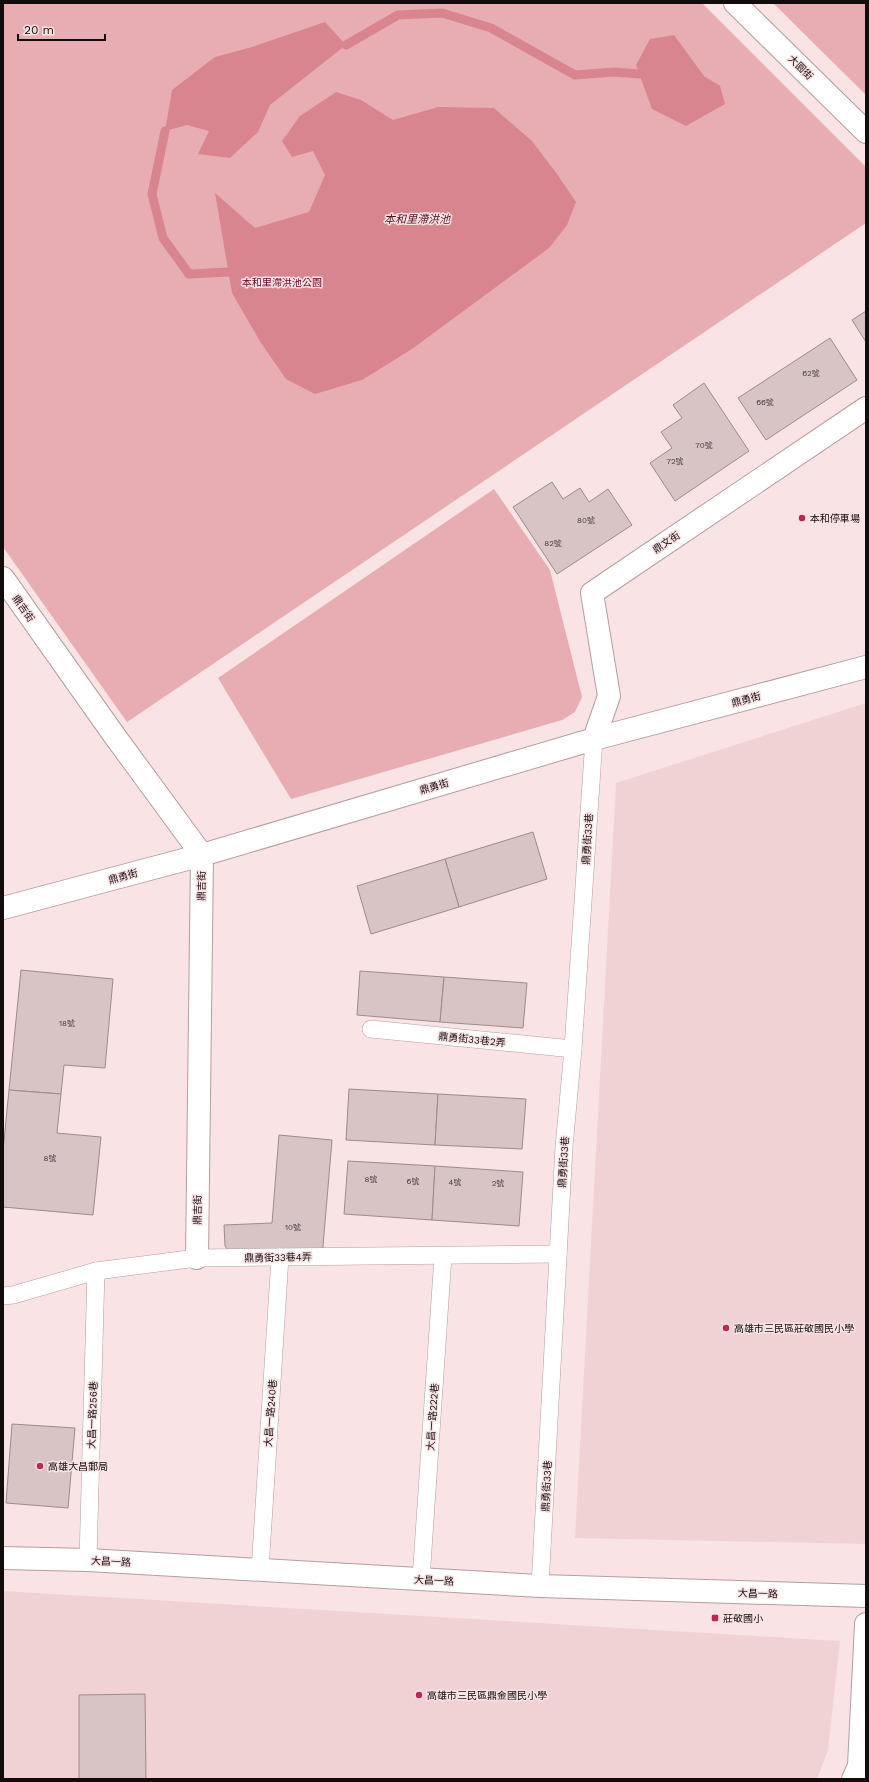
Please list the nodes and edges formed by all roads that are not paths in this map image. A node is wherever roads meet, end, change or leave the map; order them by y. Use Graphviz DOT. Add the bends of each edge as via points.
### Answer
graph roads {
  1 [pos="735,3"];
  2 [pos="866,132"];
  3 [pos="866,408"];
  4 [pos="3,578"];
  5 [pos="866,667"];
  6 [pos="594,739"];
  7 [pos="202,855"];
  8 [pos="3,908"];
  9 [pos="371,1029"];
  10 [pos="573,1049"];
  11 [pos="558,1254"];
  12 [pos="443,1256"];
  13 [pos="280,1257"];
  14 [pos="197,1258"];
  15 [pos="96,1271"];
  16 [pos="3,1296"];
  17 [pos="3,1558"];
  18 [pos="88,1560"];
  19 [pos="260,1570"];
  20 [pos="421,1579"];
  21 [pos="540,1586"];
  22 [pos="866,1596"];
  23 [pos="866,1624"];
  24 [pos="852,1779"];
  1 -- 2 [label="street, 大園街"];
  3 -- 6 [label="street, 鼎文街" via="592,592 609,696"];
  4 -- 7 [label="street, 鼎吉街" via="114,736"];
  5 -- 6 [label="street, 鼎勇街"];
  6 -- 7 [label="street, 鼎勇街"];
  6 -- 10 [label="lane, 鼎勇街33巷"];
  7 -- 8 [label="street, 鼎勇街"];
  7 -- 14 [label="street, 鼎吉街"];
  9 -- 10 [label="lane, 鼎勇街33巷2弄"];
  10 -- 11 [label="lane, 鼎勇街33巷"];
  11 -- 12 [label="lane, 鼎勇街33巷4弄"];
  11 -- 21 [label="lane, 鼎勇街33巷"];
  12 -- 13 [label="lane, 鼎勇街33巷4弄"];
  12 -- 20 [label="lane, 大昌一路222巷"];
  13 -- 14 [label="lane, 鼎勇街33巷4弄"];
  13 -- 19 [label="lane, 大昌一路240巷"];
  14 -- 15 [label="lane, 鼎勇街33巷4弄"];
  15 -- 16 [label="lane, 鼎勇街33巷4弄"];
  15 -- 18 [label="lane, 大昌一路256巷"];
  17 -- 18 [label="street, 大昌一路"];
  18 -- 19 [label="street, 大昌一路"];
  19 -- 20 [label="street, 大昌一路"];
  20 -- 21 [label="street, 大昌一路"];
  21 -- 22 [label="street, 大昌一路"];
  23 -- 24 [label="street" via="859,1766"];
}
